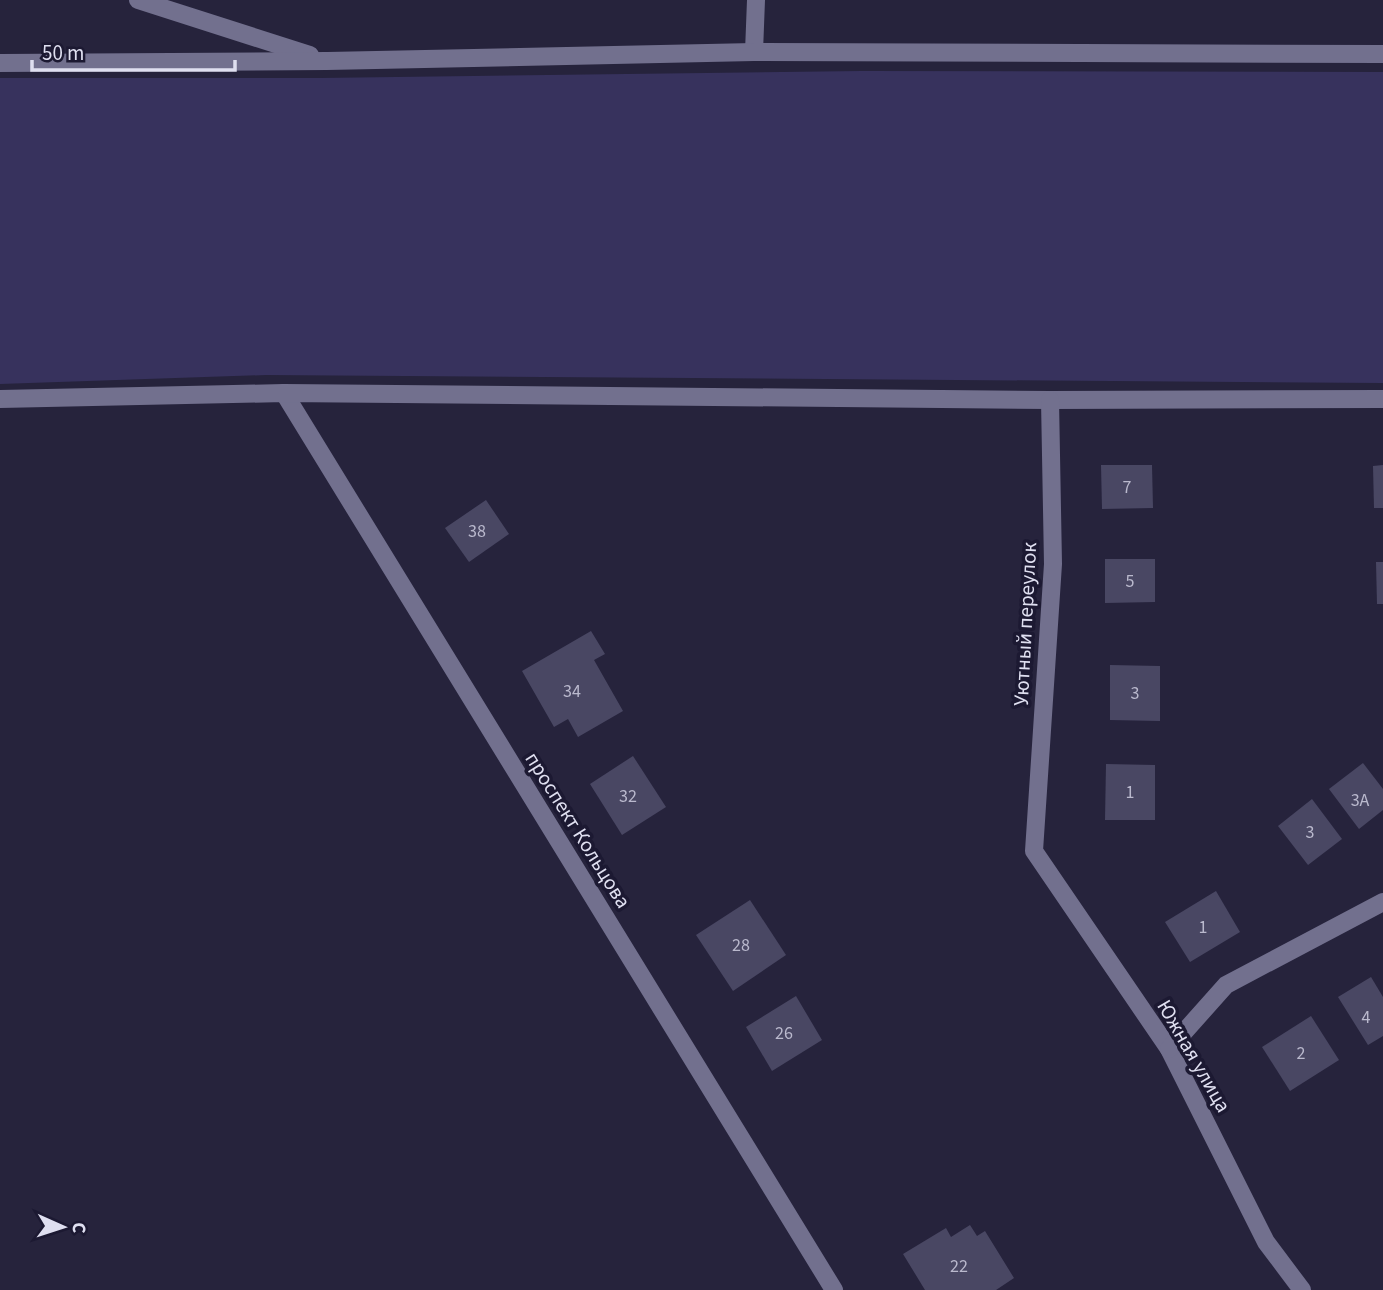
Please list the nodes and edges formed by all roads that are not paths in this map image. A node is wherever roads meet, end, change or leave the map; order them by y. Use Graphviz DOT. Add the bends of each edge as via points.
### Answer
graph roads {
  1 [pos="138,0"];
  2 [pos="756,0"];
  3 [pos="754,52"];
  4 [pos="1383,54"];
  5 [pos="327,61"];
  6 [pos="0,63"];
  7 [pos="284,393"];
  8 [pos="0,399"];
  9 [pos="1383,399"];
  10 [pos="1050,400"];
  11 [pos="1034,850"];
  12 [pos="1383,902"];
  13 [pos="1169,1049"];
  14 [pos="834,1290"];
  15 [pos="1302,1290"];
  1 -- 5 [label="street"];
  2 -- 3 [label="street"];
  3 -- 4 [label="street"];
  3 -- 5 [label="street"];
  5 -- 6 [label="street"];
  7 -- 8 [label="street"];
  7 -- 10 [label="street"];
  7 -- 14 [label="street, проспект Кольцова"];
  9 -- 10 [label="street"];
  10 -- 11 [label="street, Уютный переулок" via="1053,564"];
  11 -- 13 [label="street, Южная улица"];
  12 -- 13 [label="street" via="1226,985"];
  13 -- 15 [label="street, Южная улица" via="1266,1242"];
}
